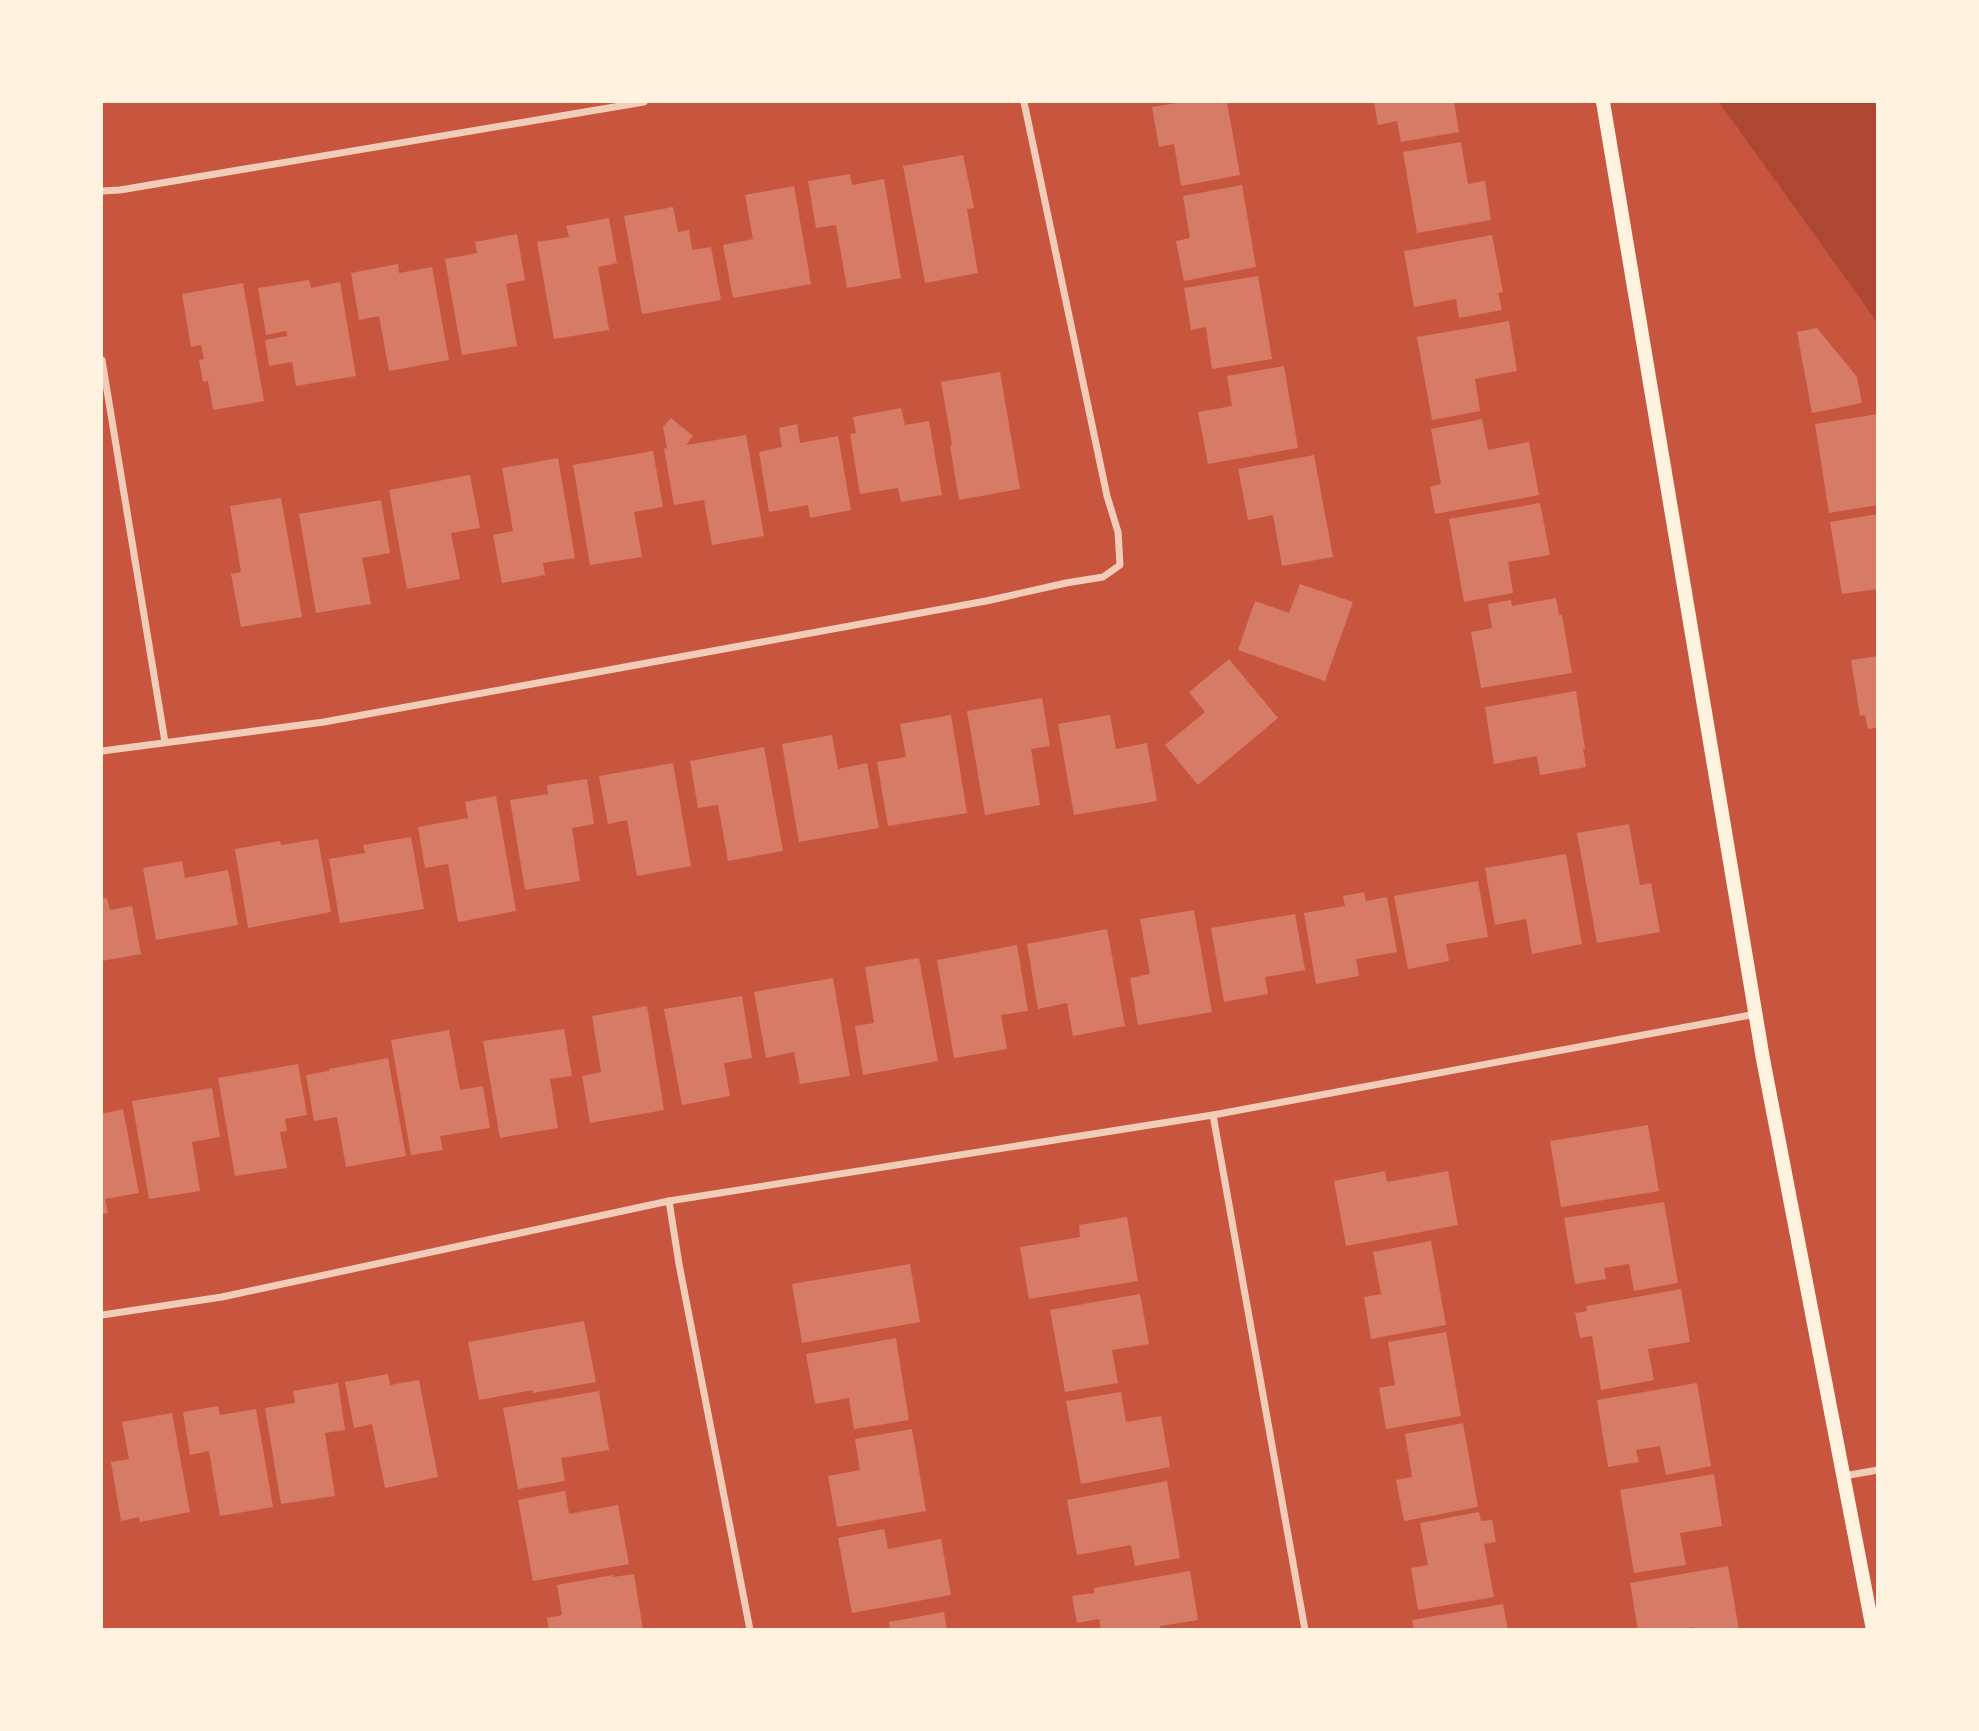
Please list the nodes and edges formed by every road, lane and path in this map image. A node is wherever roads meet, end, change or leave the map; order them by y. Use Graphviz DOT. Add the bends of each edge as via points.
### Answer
graph roads {
  1 [pos="644,102"];
  2 [pos="1024,102"];
  3 [pos="1603,102"];
  4 [pos="102,191"];
  5 [pos="102,360"];
  6 [pos="165,742"];
  7 [pos="102,751"];
  8 [pos="1756,1014"];
  9 [pos="1213,1115"];
  10 [pos="669,1201"];
  11 [pos="102,1315"];
  12 [pos="1878,1470"];
  13 [pos="1843,1476"];
  14 [pos="750,1629"];
  15 [pos="1305,1629"];
  16 [pos="1873,1629"];
  1 -- 4 [label="street"];
  2 -- 6 [label="street" via="1118,532 1120,565 1103,577 986,601 324,723"];
  3 -- 8 [label="main road"];
  5 -- 6 [label="street"];
  6 -- 7 [label="street"];
  8 -- 9 [label="street"];
  8 -- 13 [label="main road"];
  9 -- 10 [label="street"];
  9 -- 15 [label="street"];
  10 -- 11 [label="street" via="222,1297"];
  10 -- 14 [label="street"];
  12 -- 13 [label="street"];
  13 -- 16 [label="main road"];
}
